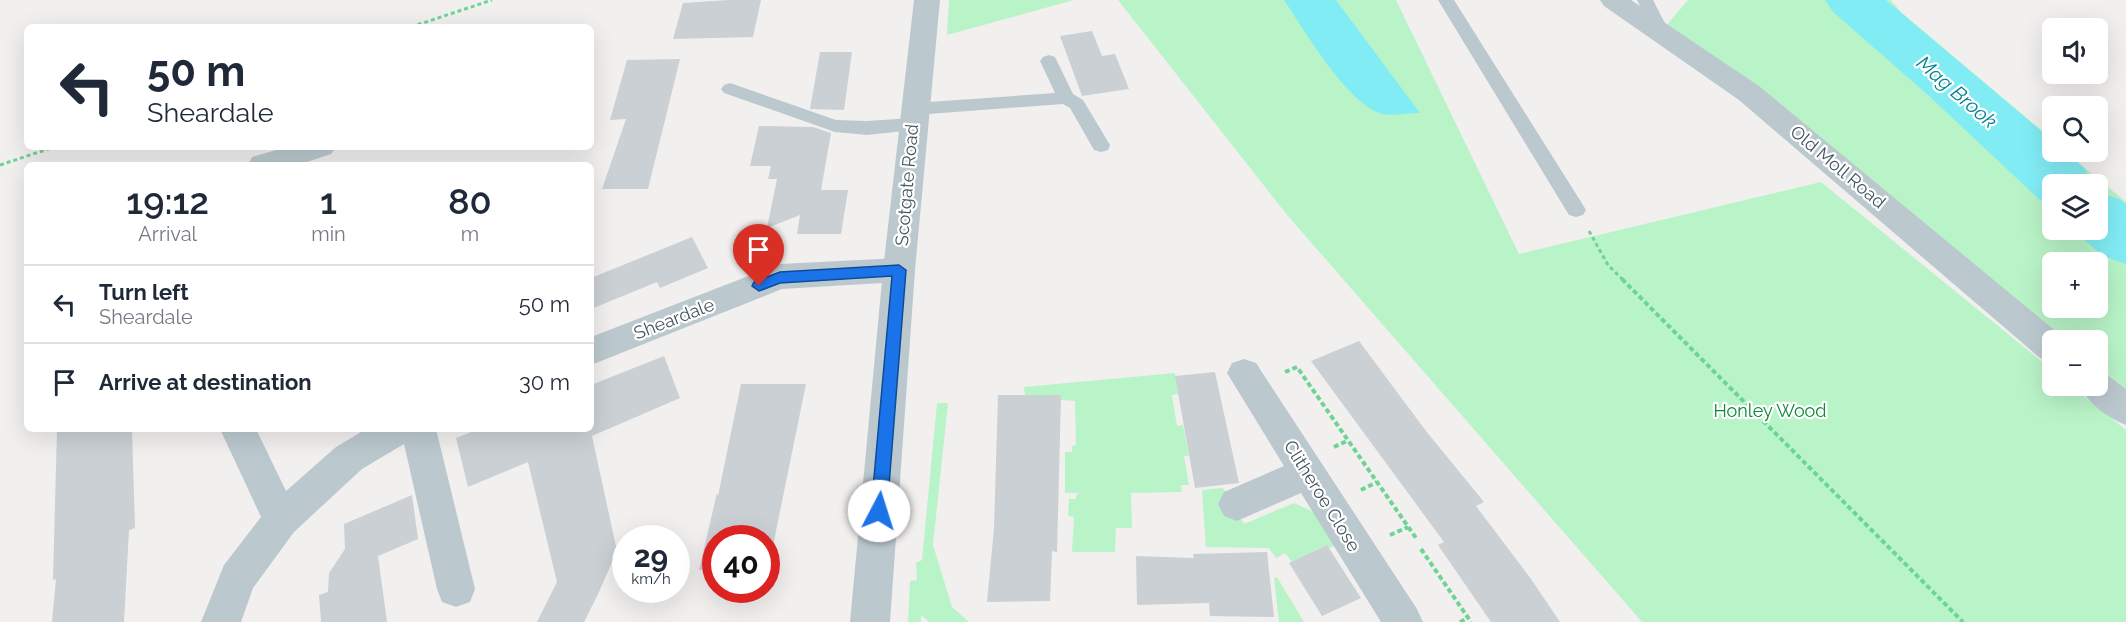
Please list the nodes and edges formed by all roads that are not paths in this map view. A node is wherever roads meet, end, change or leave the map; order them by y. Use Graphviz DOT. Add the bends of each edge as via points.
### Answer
graph roads {
  1 [pos="927,0"];
  2 [pos="1446,0"];
  3 [pos="1613,0"];
  4 [pos="1645,0"];
  5 [pos="1659,29"];
  6 [pos="1049,61"];
  7 [pos="730,89"];
  8 [pos="1066,98"];
  9 [pos="914,116"];
  10 [pos="1101,145"];
  11 [pos="311,150"];
  12 [pos="273,162"];
  13 [pos="1576,210"];
  14 [pos="899,270"];
  15 [pos="2042,340"];
  16 [pos="594,350"];
  17 [pos="1244,373"];
  18 [pos="2108,395"];
  19 [pos="2126,410"];
  20 [pos="239,432"];
  21 [pos="392,432"];
  22 [pos="419,432"];
  23 [pos="1308,473"];
  24 [pos="1237,504"];
  25 [pos="281,520"];
  26 [pos="456,589"];
  27 [pos="1399,621"];
  28 [pos="221,622"];
  29 [pos="870,622"];
  1 -- 9 [label="street, Scotgate Road"];
  2 -- 13 [label="lane"];
  3 -- 5 [label="street, Old Moll Road"];
  4 -- 5 [label="lane"];
  5 -- 15 [label="street, Old Moll Road" via="1749,93"];
  6 -- 8 [label="lane"];
  7 -- 9 [label="lane" via="835,126 867,128"];
  8 -- 9 [label="lane"];
  8 -- 10 [label="lane" via="1077,104"];
  9 -- 14 [label="street, Scotgate Road"];
  11 -- 12 [label="street"];
  14 -- 16 [label="street, Sheardale" via="780,278"];
  14 -- 29 [label="street, Scotgate Road"];
  17 -- 23 [label="street, Clitheroe Close"];
  18 -- 19 [label="street"];
  20 -- 25 [label="street"];
  21 -- 25 [label="street" via="349,458"];
  22 -- 26 [label="street"];
  23 -- 24 [label="street"];
  23 -- 27 [label="street, Clitheroe Close"];
  25 -- 28 [label="street" via="238,578"];
}
